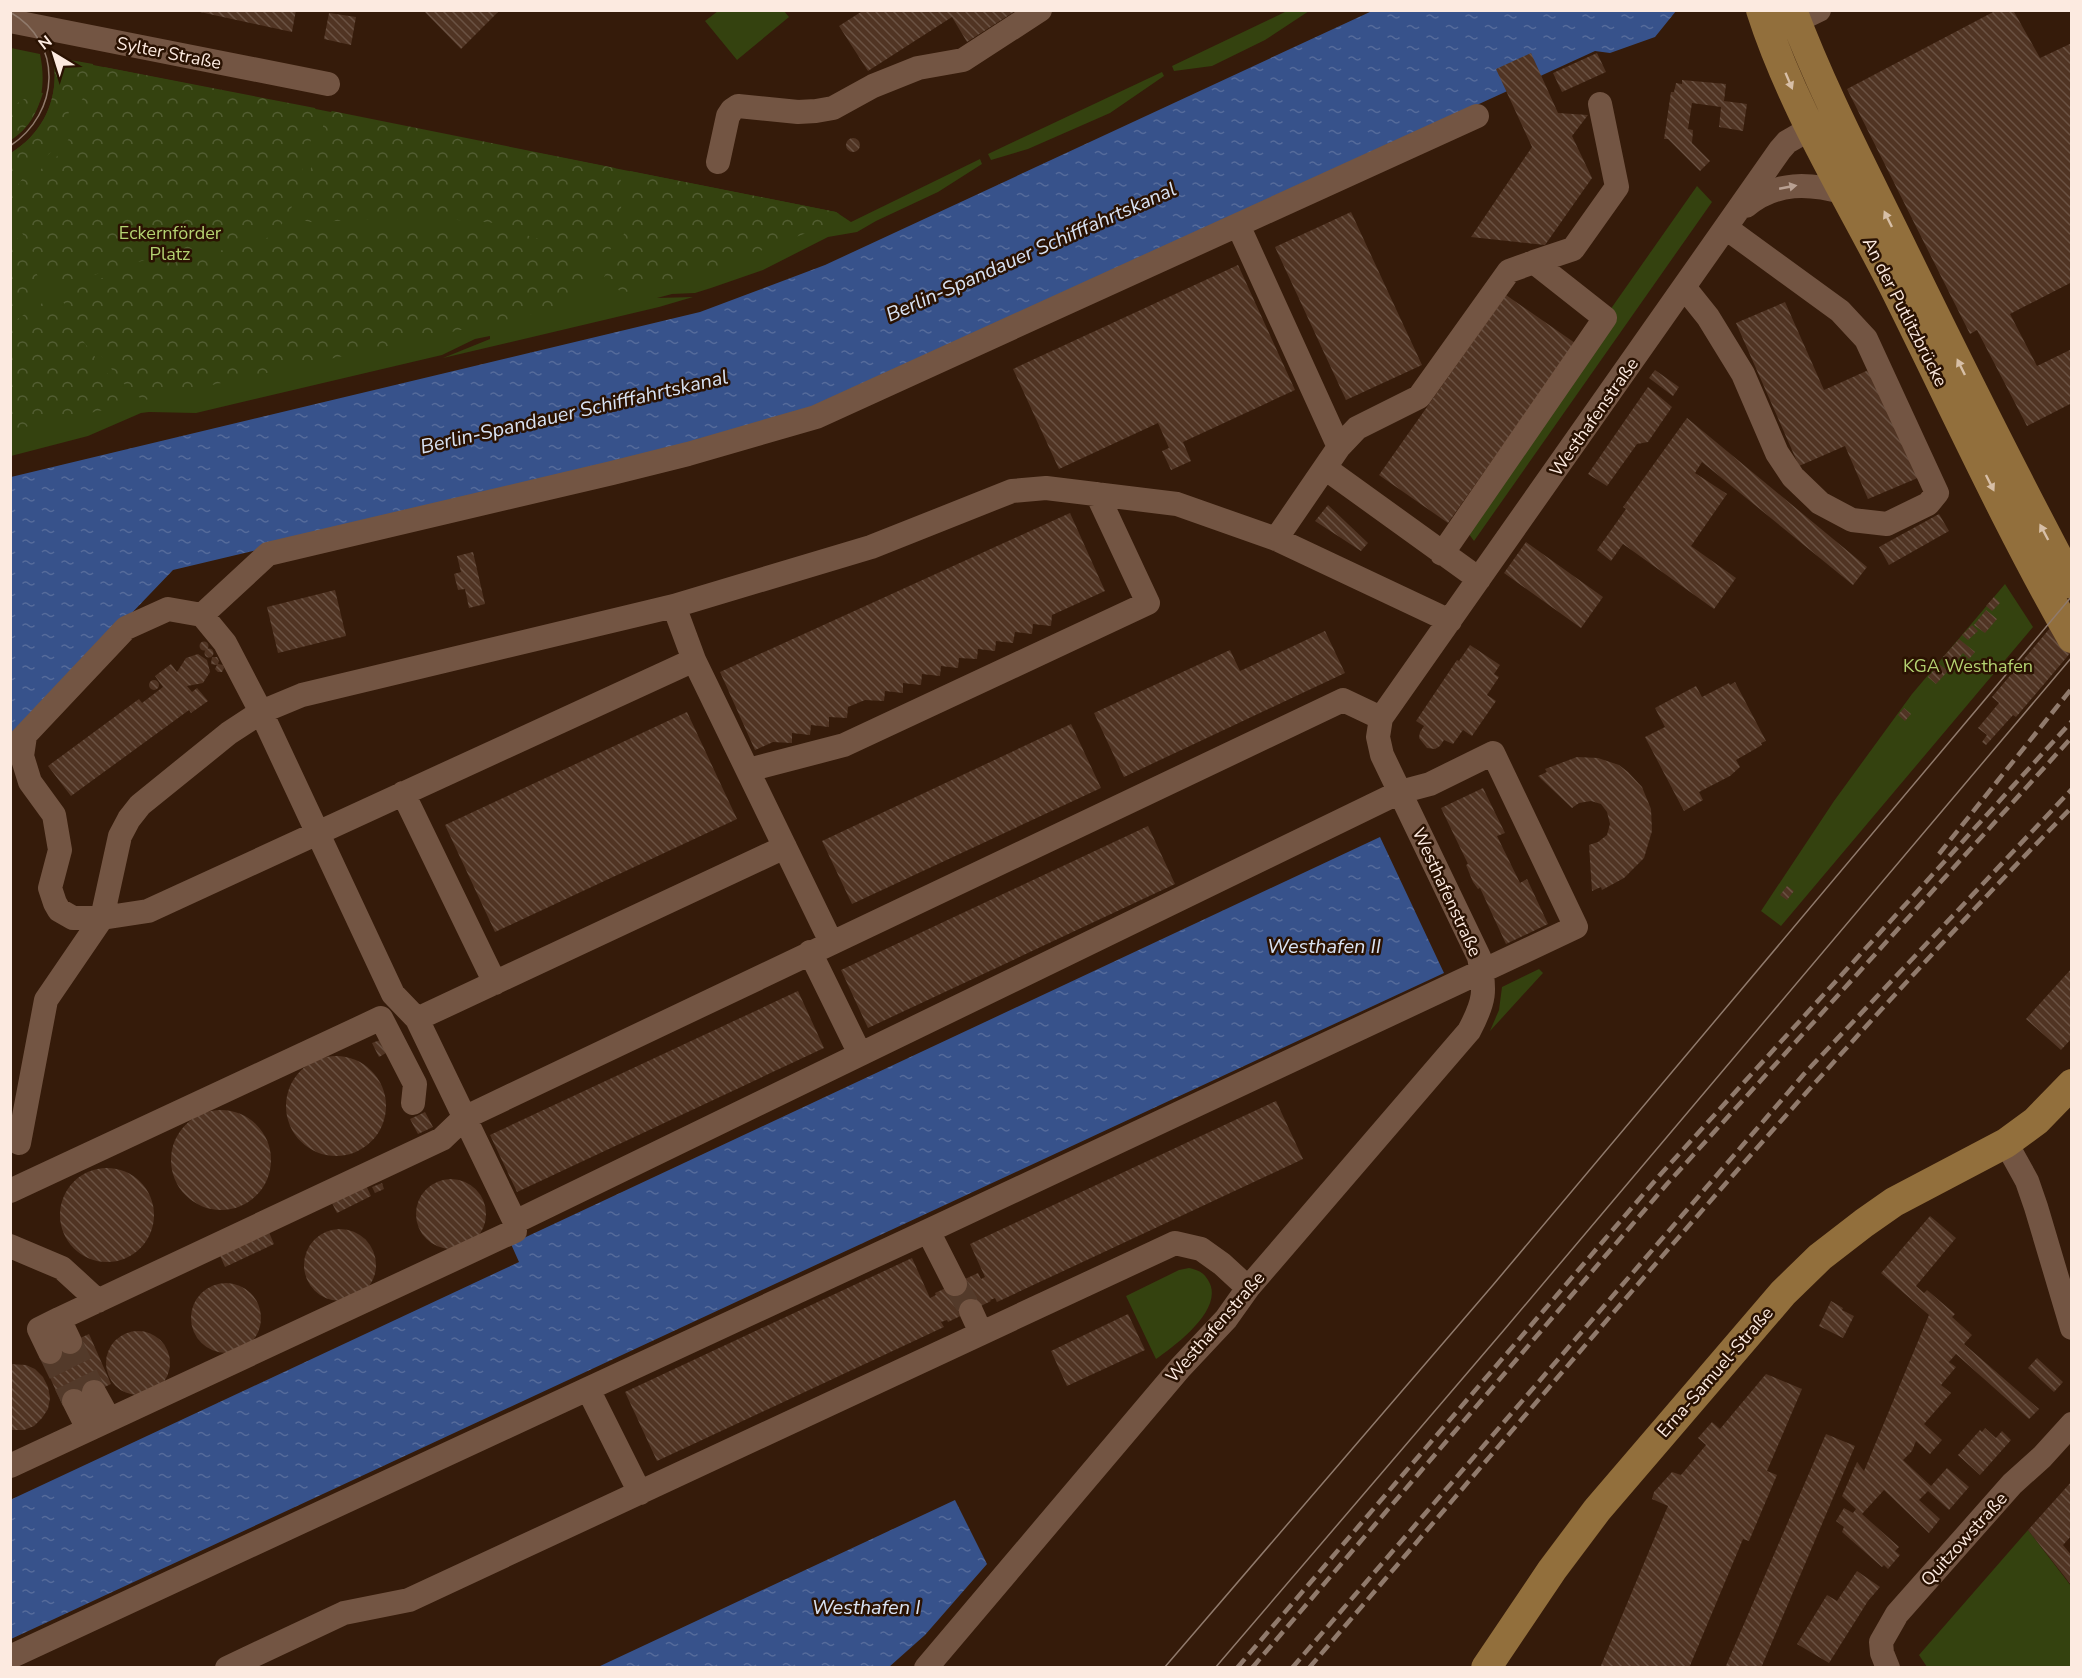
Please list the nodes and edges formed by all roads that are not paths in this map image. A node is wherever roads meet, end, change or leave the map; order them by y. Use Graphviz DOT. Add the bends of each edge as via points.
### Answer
graph roads {
  1 [pos="1040,10"];
  2 [pos="1802,14"];
  3 [pos="10,21"];
  4 [pos="1765,22"];
  5 [pos="328,84"];
  6 [pos="1600,104"];
  7 [pos="1837,114"];
  8 [pos="1477,116"];
  9 [pos="1811,128"];
  10 [pos="718,162"];
  11 [pos="1845,193"];
  12 [pos="1732,220"];
  13 [pos="1238,225"];
  14 [pos="1534,262"];
  15 [pos="1903,278"];
  16 [pos="1684,287"];
  17 [pos="1339,447"];
  18 [pos="1325,468"];
  19 [pos="1096,494"];
  20 [pos="1276,539"];
  21 [pos="1442,554"];
  22 [pos="1479,579"];
  23 [pos="2072,584"];
  24 [pos="674,606"];
  25 [pos="202,615"];
  26 [pos="1450,621"];
  27 [pos="2072,638"];
  28 [pos="694,660"];
  29 [pos="261,712"];
  30 [pos="1381,718"];
  31 [pos="18,744"];
  32 [pos="748,770"];
  33 [pos="1400,792"];
  34 [pos="403,793"];
  35 [pos="317,833"];
  36 [pos="785,848"];
  37 [pos="102,918"];
  38 [pos="821,947"];
  39 [pos="1482,973"];
  40 [pos="495,983"];
  41 [pos="417,1019"];
  42 [pos="860,1054"];
  43 [pos="2072,1084"];
  44 [pos="413,1102"];
  45 [pos="464,1118"];
  46 [pos="19,1143"];
  47 [pos="2006,1143"];
  48 [pos="10,1191"];
  49 [pos="516,1222"];
  50 [pos="928,1231"];
  51 [pos="10,1246"];
  52 [pos="955,1284"];
  53 [pos="1248,1288"];
  54 [pos="98,1301"];
  55 [pos="970,1311"];
  56 [pos="2072,1328"];
  57 [pos="981,1333"];
  58 [pos="60,1347"];
  59 [pos="588,1389"];
  60 [pos="84,1396"];
  61 [pos="98,1424"];
  62 [pos="2072,1424"];
  63 [pos="10,1466"];
  64 [pos="640,1493"];
  65 [pos="10,1657"];
  66 [pos="1887,1667"];
  67 [pos="226,1668"];
  68 [pos="926,1668"];
  69 [pos="1486,1668"];
  1 -- 10 [label="street" via="963,60 918,68 832,108 798,111 738,106 728,116"];
  2 -- 4 [label="street"];
  2 -- 7 [label="main road, An der Putlitzbrücke" via="1811,60"];
  3 -- 5 [label="street, Sylter Straße"];
  4 -- 9 [label="main road, An der Putlitzbrücke, one-way"];
  6 -- 14 [label="street" via="1617,187 1574,249"];
  7 -- 9 [label="street, Westhafenstraße"];
  15 -- 7 [label="main road, An der Putlitzbrücke, one-way"];
  8 -- 13 [label="street"];
  9 -- 11 [label="main road, An der Putlitzbrücke"];
  9 -- 12 [label="street, Westhafenstraße" via="1780,150"];
  12 -- 11 [label="street, Westhafenstraße, one-way" via="1752,201 1783,187 1810,185"];
  11 -- 15 [label="main road, An der Putlitzbrücke"];
  12 -- 16 [label="street, Westhafenstraße"];
  12 -- 16 [label="street" via="1840,311 1866,339 1937,493 1928,504 1887,524 1852,520 1820,503 1793,477 1777,453 1743,374 1708,317"];
  13 -- 17 [label="street"];
  13 -- 25 [label="street" via="799,423 633,468 268,554"];
  14 -- 17 [label="street" via="1509,271 1419,397 1357,428"];
  14 -- 21 [label="street" via="1605,318"];
  23 -- 15 [label="main road, An der Putlitzbrücke, one-way"];
  15 -- 27 [label="main road, An der Putlitzbrücke, one-way" via="1988,478"];
  16 -- 22 [label="street, Westhafenstraße"];
  17 -- 18 [label="street"];
  18 -- 20 [label="street"];
  18 -- 21 [label="street"];
  19 -- 20 [label="street" via="1177,504"];
  19 -- 24 [label="street" via="1046,488 1012,491 871,547"];
  19 -- 32 [label="street" via="1148,603 844,745"];
  20 -- 26 [label="street"];
  21 -- 22 [label="street"];
  22 -- 26 [label="street, Westhafenstraße"];
  24 -- 28 [label="street"];
  24 -- 29 [label="street" via="302,695"];
  25 -- 29 [label="street" via="225,643"];
  25 -- 31 [label="street" via="168,609 126,628"];
  26 -- 30 [label="street, Westhafenstraße"];
  28 -- 32 [label="street"];
  28 -- 34 [label="street"];
  29 -- 35 [label="street"];
  29 -- 37 [label="street" via="140,805 129,819 120,836"];
  30 -- 33 [label="street, Westhafenstraße" via="1378,737 1382,755"];
  30 -- 38 [label="street" via="1343,700"];
  31 -- 37 [label="street" via="30,782 54,815 60,850 51,888 54,903 73,918"];
  32 -- 36 [label="street"];
  33 -- 39 [label="street, Westhafenstraße" via="1479,957"];
  33 -- 39 [label="street" via="1430,784 1493,753 1576,927"];
  33 -- 42 [label="street"];
  34 -- 35 [label="street"];
  34 -- 40 [label="street"];
  35 -- 37 [label="street" via="148,910"];
  35 -- 41 [label="street" via="393,994"];
  36 -- 38 [label="street"];
  36 -- 40 [label="street"];
  37 -- 46 [label="street" via="46,1000"];
  38 -- 42 [label="street"];
  38 -- 45 [label="street"];
  39 -- 50 [label="street"];
  39 -- 53 [label="street, Westhafenstraße" via="1480,1010 1469,1031"];
  40 -- 41 [label="street"];
  41 -- 45 [label="street"];
  42 -- 49 [label="street"];
  43 -- 47 [label="main road, Erna-Samuel-Straße"];
  44 -- 48 [label="street" via="415,1084 381,1018"];
  45 -- 49 [label="street"];
  45 -- 54 [label="street" via="442,1139"];
  47 -- 56 [label="street" via="2027,1181"];
  47 -- 69 [label="main road, Erna-Samuel-Straße" via="1894,1202 1820,1257 1783,1293 1597,1510"];
  49 -- 61 [label="street" via="515,1231"];
  50 -- 52 [label="street"];
  50 -- 59 [label="street"];
  51 -- 54 [label="street" via="62,1268"];
  53 -- 57 [label="street" via="1200,1249 1175,1243"];
  53 -- 68 [label="street, Westhafenstraße" via="1226,1319"];
  54 -- 58 [label="street" via="39,1329"];
  55 -- 57 [label="street"];
  57 -- 64 [label="street"];
  59 -- 64 [label="street"];
  59 -- 65 [label="street"];
  60 -- 61 [label="street"];
  61 -- 63 [label="street"];
  62 -- 66 [label="street, Quitzowstraße" via="2012,1484 1898,1614 1881,1642"];
  64 -- 67 [label="street" via="409,1600 344,1613"];
}
